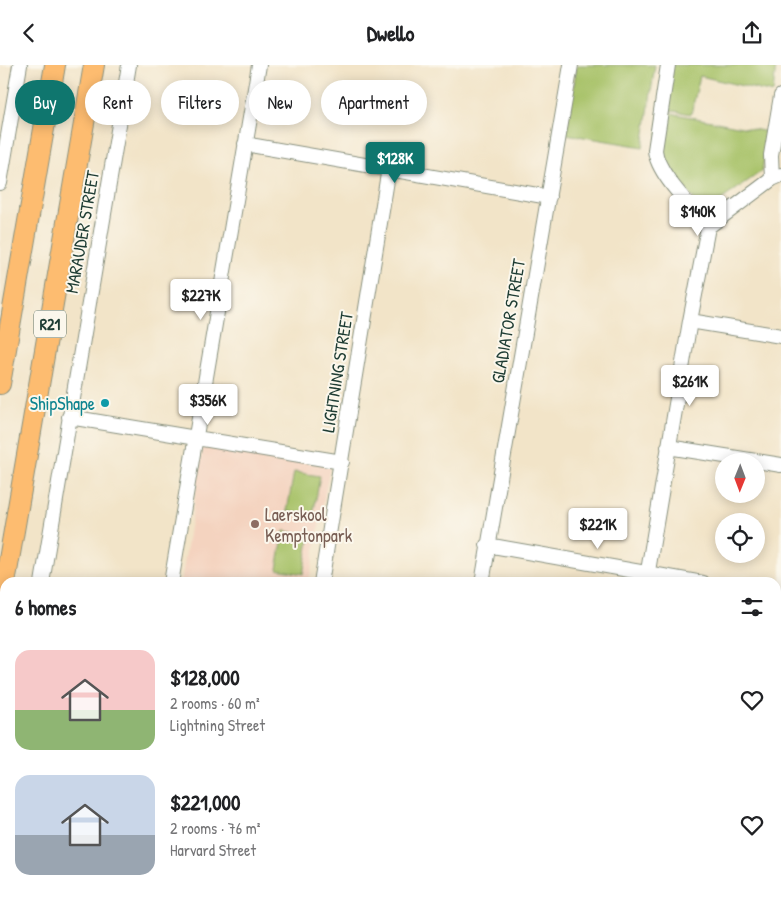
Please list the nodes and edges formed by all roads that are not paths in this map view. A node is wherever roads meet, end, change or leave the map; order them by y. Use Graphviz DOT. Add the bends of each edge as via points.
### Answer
graph roads {
  1 [pos="20,65"];
  2 [pos="55,65"];
  3 [pos="94,65"];
  4 [pos="129,65"];
  5 [pos="259,65"];
  6 [pos="571,65"];
  7 [pos="668,65"];
  8 [pos="781,96"];
  9 [pos="245,144"];
  10 [pos="776,156"];
  11 [pos="389,168"];
  12 [pos="776,177"];
  13 [pos="0,183"];
  14 [pos="550,197"];
  15 [pos="708,227"];
  16 [pos="690,321"];
  17 [pos="781,336"];
  18 [pos="0,384"];
  19 [pos="70,417"];
  20 [pos="196,439"];
  21 [pos="668,447"];
  22 [pos="715,454"];
  23 [pos="342,462"];
  24 [pos="765,462"];
  25 [pos="781,465"];
  26 [pos="487,545"];
  27 [pos="6,577"];
  28 [pos="43,577"];
  29 [pos="172,577"];
  30 [pos="322,577"];
  31 [pos="483,577"];
  32 [pos="642,577"];
  33 [pos="647,577"];
  1 -- 13 [label="street"];
  2 -- 18 [label="highway, R21"];
  3 -- 27 [label="highway, R21"];
  4 -- 19 [label="street, MARAUDER STREET"];
  5 -- 9 [label="street"];
  6 -- 14 [label="street, GLADIATOR STREET"];
  7 -- 15 [label="street" via="655,150 661,169"];
  8 -- 10 [label="street"];
  9 -- 11 [label="street"];
  9 -- 20 [label="street"];
  10 -- 12 [label="street"];
  11 -- 14 [label="street"];
  11 -- 23 [label="street, LIGHTNING STREET"];
  12 -- 15 [label="street"];
  14 -- 26 [label="street, GLADIATOR STREET"];
  15 -- 16 [label="street"];
  16 -- 17 [label="street"];
  16 -- 21 [label="street"];
  19 -- 20 [label="street"];
  19 -- 28 [label="street, MARAUDER STREET"];
  20 -- 23 [label="street"];
  20 -- 29 [label="street"];
  21 -- 22 [label="street"];
  21 -- 33 [label="street"];
  23 -- 30 [label="street, LIGHTNING STREET"];
  24 -- 25 [label="street"];
  26 -- 31 [label="street, GLADIATOR STREET"];
  26 -- 32 [label="street"];
}
